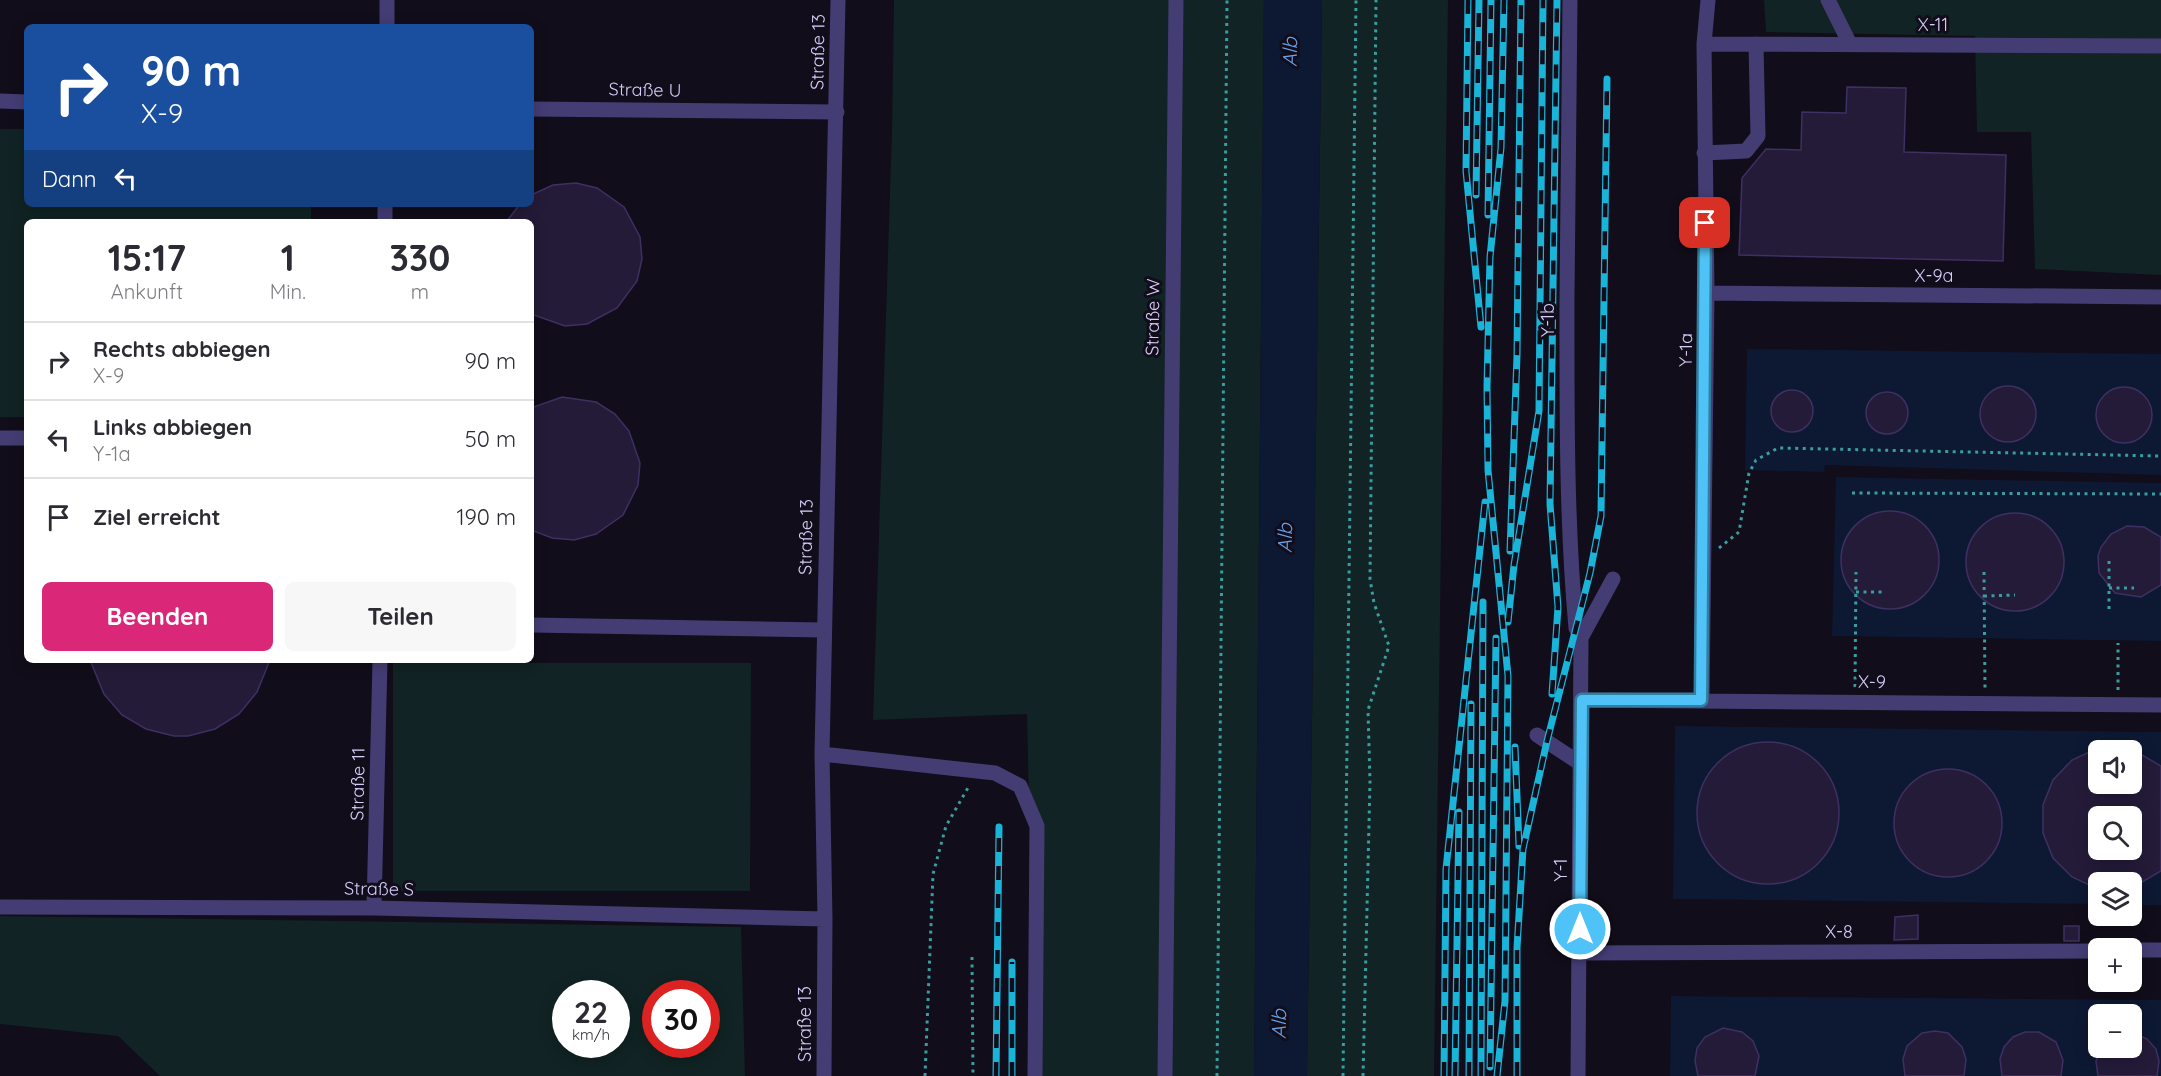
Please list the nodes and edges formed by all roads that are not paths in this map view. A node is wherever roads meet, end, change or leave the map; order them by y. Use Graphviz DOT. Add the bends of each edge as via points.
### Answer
graph roads {
  1 [pos="387,0"];
  2 [pos="838,0"];
  3 [pos="1176,0"];
  4 [pos="1570,0"];
  5 [pos="1708,0"];
  6 [pos="1828,0"];
  7 [pos="387,24"];
  8 [pos="1704,44"];
  9 [pos="1756,44"];
  10 [pos="1850,45"];
  11 [pos="2161,46"];
  12 [pos="0,101"];
  13 [pos="24,102"];
  14 [pos="534,109"];
  15 [pos="837,112"];
  16 [pos="1704,153"];
  17 [pos="1707,293"];
  18 [pos="2161,297"];
  19 [pos="0,438"];
  20 [pos="24,438"];
  21 [pos="1613,579"];
  22 [pos="534,625"];
  23 [pos="824,630"];
  24 [pos="1581,638"];
  25 [pos="380,663"];
  26 [pos="1582,700"];
  27 [pos="1701,700"];
  28 [pos="2161,705"];
  29 [pos="1537,735"];
  30 [pos="822,754"];
  31 [pos="1581,764"];
  32 [pos="0,907"];
  33 [pos="374,908"];
  34 [pos="825,919"];
  35 [pos="2142,950"];
  36 [pos="2161,950"];
  37 [pos="2088,951"];
  38 [pos="1580,953"];
  39 [pos="824,1076"];
  40 [pos="1035,1076"];
  41 [pos="1165,1076"];
  42 [pos="1578,1076"];
  1 -- 7 [label="street"];
  2 -- 15 [label="street, Straße 13"];
  3 -- 41 [label="street, Straße W"];
  4 -- 24 [label="street, Y-1b" via="1566,465 1569,552 1576,628"];
  5 -- 8 [label="street, Y-1a"];
  6 -- 10 [label="street"];
  8 -- 9 [label="street, X-11"];
  8 -- 16 [label="street, Y-1a"];
  9 -- 10 [label="street, X-11"];
  9 -- 16 [label="street" via="1758,136 1746,151"];
  10 -- 11 [label="street, X-11"];
  12 -- 13 [label="street"];
  14 -- 15 [label="street, Straße U"];
  15 -- 23 [label="street, Straße 13"];
  16 -- 17 [label="street, Y-1a"];
  17 -- 18 [label="street, X-9a"];
  17 -- 27 [label="street, Y-1a"];
  19 -- 20 [label="street"];
  21 -- 24 [label="street, Y-1b"];
  22 -- 23 [label="street"];
  23 -- 30 [label="street, Straße 13"];
  24 -- 26 [label="street, Y-1b"];
  25 -- 33 [label="street, Straße 11"];
  26 -- 27 [label="street, X-9"];
  26 -- 31 [label="street, Y-1"];
  27 -- 28 [label="street, X-9"];
  29 -- 31 [label="street"];
  30 -- 34 [label="street, Straße 13"];
  30 -- 40 [label="street" via="995,773 1020,786 1037,826"];
  31 -- 38 [label="street, Y-1"];
  32 -- 33 [label="street, Straße S"];
  33 -- 34 [label="street, Straße S"];
  34 -- 39 [label="street, Straße 13"];
  35 -- 36 [label="street"];
  37 -- 38 [label="street, X-8"];
  38 -- 42 [label="street, Y-1"];
}
